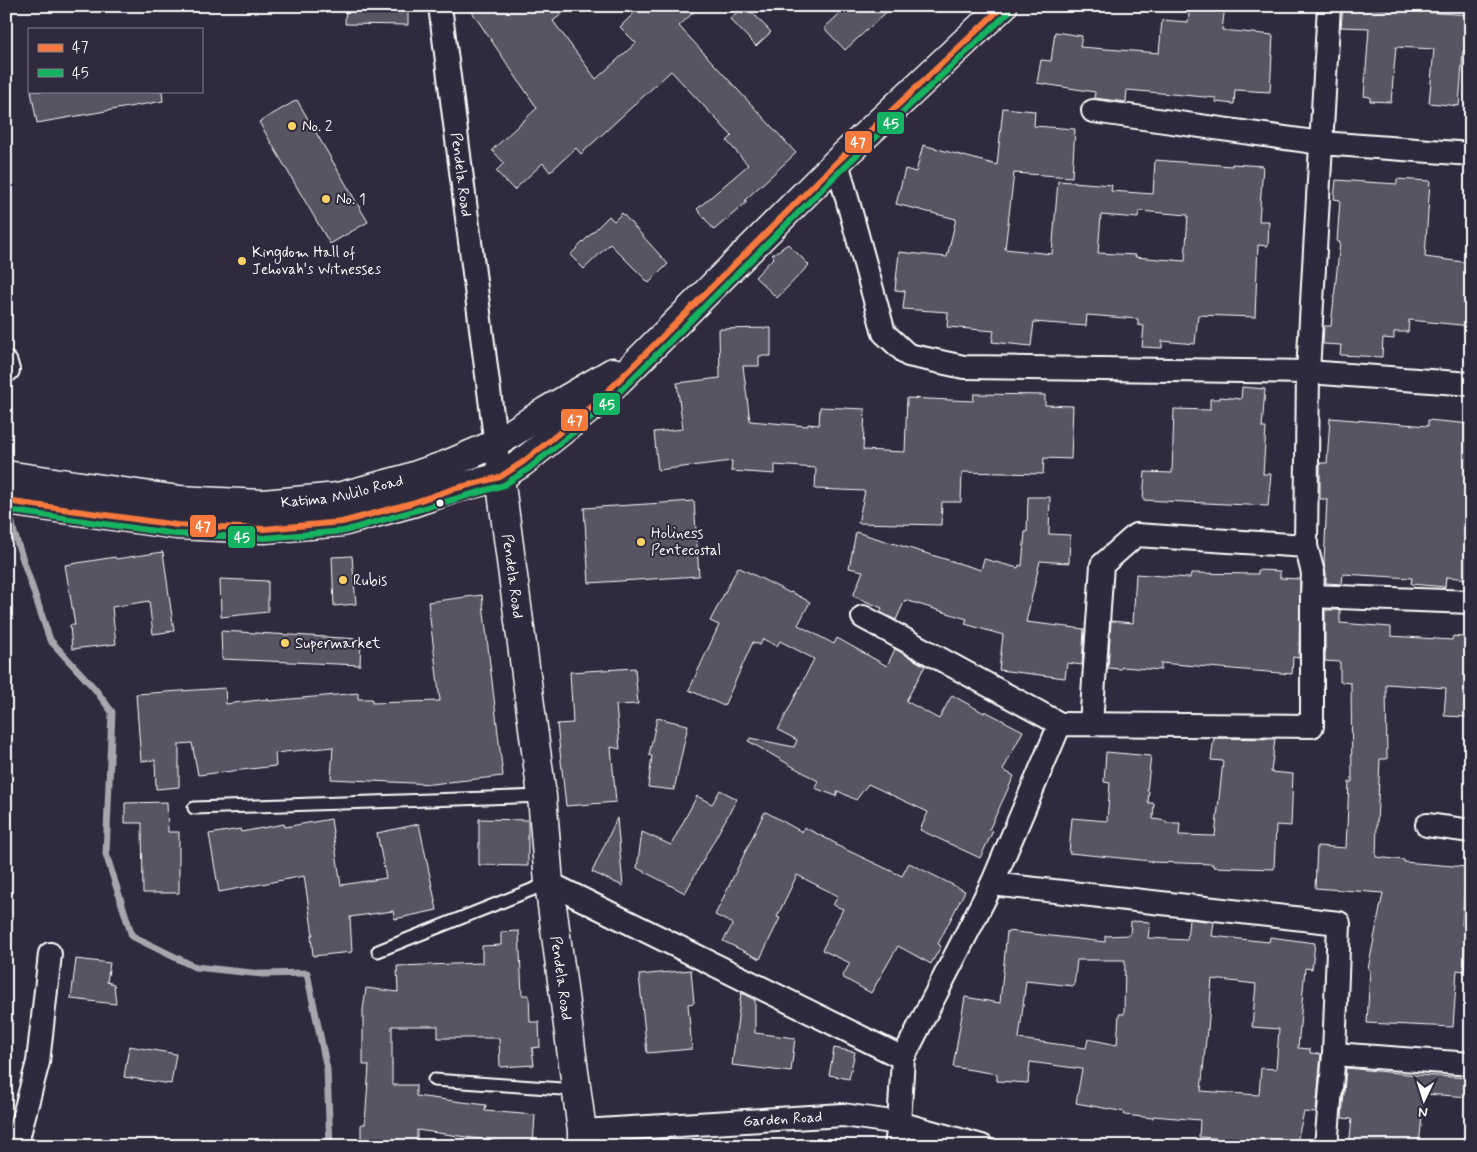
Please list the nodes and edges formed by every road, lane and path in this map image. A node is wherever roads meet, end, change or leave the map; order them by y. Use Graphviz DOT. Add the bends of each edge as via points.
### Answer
graph roads {
  1 [pos="440,6"];
  2 [pos="1003,6"];
  3 [pos="1329,6"];
  4 [pos="1093,111"];
  5 [pos="1321,143"];
  6 [pos="1471,154"];
  7 [pos="837,162"];
  8 [pos="647,352"];
  9 [pos="1308,372"];
  10 [pos="1471,384"];
  11 [pos="495,444"];
  12 [pos="6,476"];
  13 [pos="500,477"];
  14 [pos="6,501"];
  15 [pos="1306,546"];
  16 [pos="1312,596"];
  17 [pos="1471,602"];
  18 [pos="864,618"];
  19 [pos="1060,724"];
  20 [pos="1091,724"];
  21 [pos="542,796"];
  22 [pos="194,808"];
  23 [pos="1427,825"];
  24 [pos="1471,831"];
  25 [pos="549,883"];
  26 [pos="992,884"];
  27 [pos="378,951"];
  28 [pos="50,954"];
  29 [pos="1334,1054"];
  30 [pos="903,1058"];
  31 [pos="1471,1064"];
  32 [pos="434,1080"];
  33 [pos="576,1090"];
  34 [pos="899,1123"];
  35 [pos="582,1138"];
  36 [pos="16,1146"];
  37 [pos="896,1146"];
  38 [pos="982,1146"];
  39 [pos="1326,1146"];
  1 -- 11 [label="street, Pendela Road"];
  2 -- 7 [label="main road, Katima Mulilo Road"];
  3 -- 5 [label="street"];
  4 -- 5 [label="street"];
  5 -- 6 [label="street"];
  5 -- 9 [label="street"];
  7 -- 8 [label="main road, Katima Mulilo Road"];
  7 -- 9 [label="street" via="884,332 908,355 964,368"];
  8 -- 11 [label="main road, Katima Mulilo Road" via="546,410"];
  8 -- 13 [label="main road, Katima Mulilo Road" via="594,405"];
  9 -- 10 [label="street"];
  9 -- 15 [label="street"];
  11 -- 12 [label="main road, Katima Mulilo Road" via="405,479 338,497 263,504 179,500"];
  11 -- 13 [label="street, Pendela Road"];
  13 -- 14 [label="main road, Katima Mulilo Road" via="342,522 264,529 177,525"];
  13 -- 21 [label="main road, Pendela Road"];
  15 -- 16 [label="street" via="1313,573"];
  15 -- 20 [label="street" via="1136,535 1102,565"];
  16 -- 17 [label="street"];
  16 -- 20 [label="street" via="1312,726"];
  18 -- 19 [label="street"];
  19 -- 20 [label="street"];
  19 -- 26 [label="street"];
  21 -- 22 [label="lane"];
  21 -- 25 [label="main road, Pendela Road"];
  23 -- 24 [label="street"];
  25 -- 27 [label="lane"];
  25 -- 30 [label="street"];
  25 -- 33 [label="main road, Pendela Road"];
  26 -- 29 [label="street" via="1339,923"];
  26 -- 30 [label="street"];
  28 -- 36 [label="street" via="38,1062"];
  29 -- 31 [label="street"];
  29 -- 39 [label="street"];
  30 -- 34 [label="street"];
  32 -- 33 [label="lane"];
  33 -- 35 [label="main road, Pendela Road"];
  34 -- 35 [label="street, Garden Road" via="844,1115"];
  34 -- 37 [label="street"];
  34 -- 38 [label="street, Garden Road"];
}
